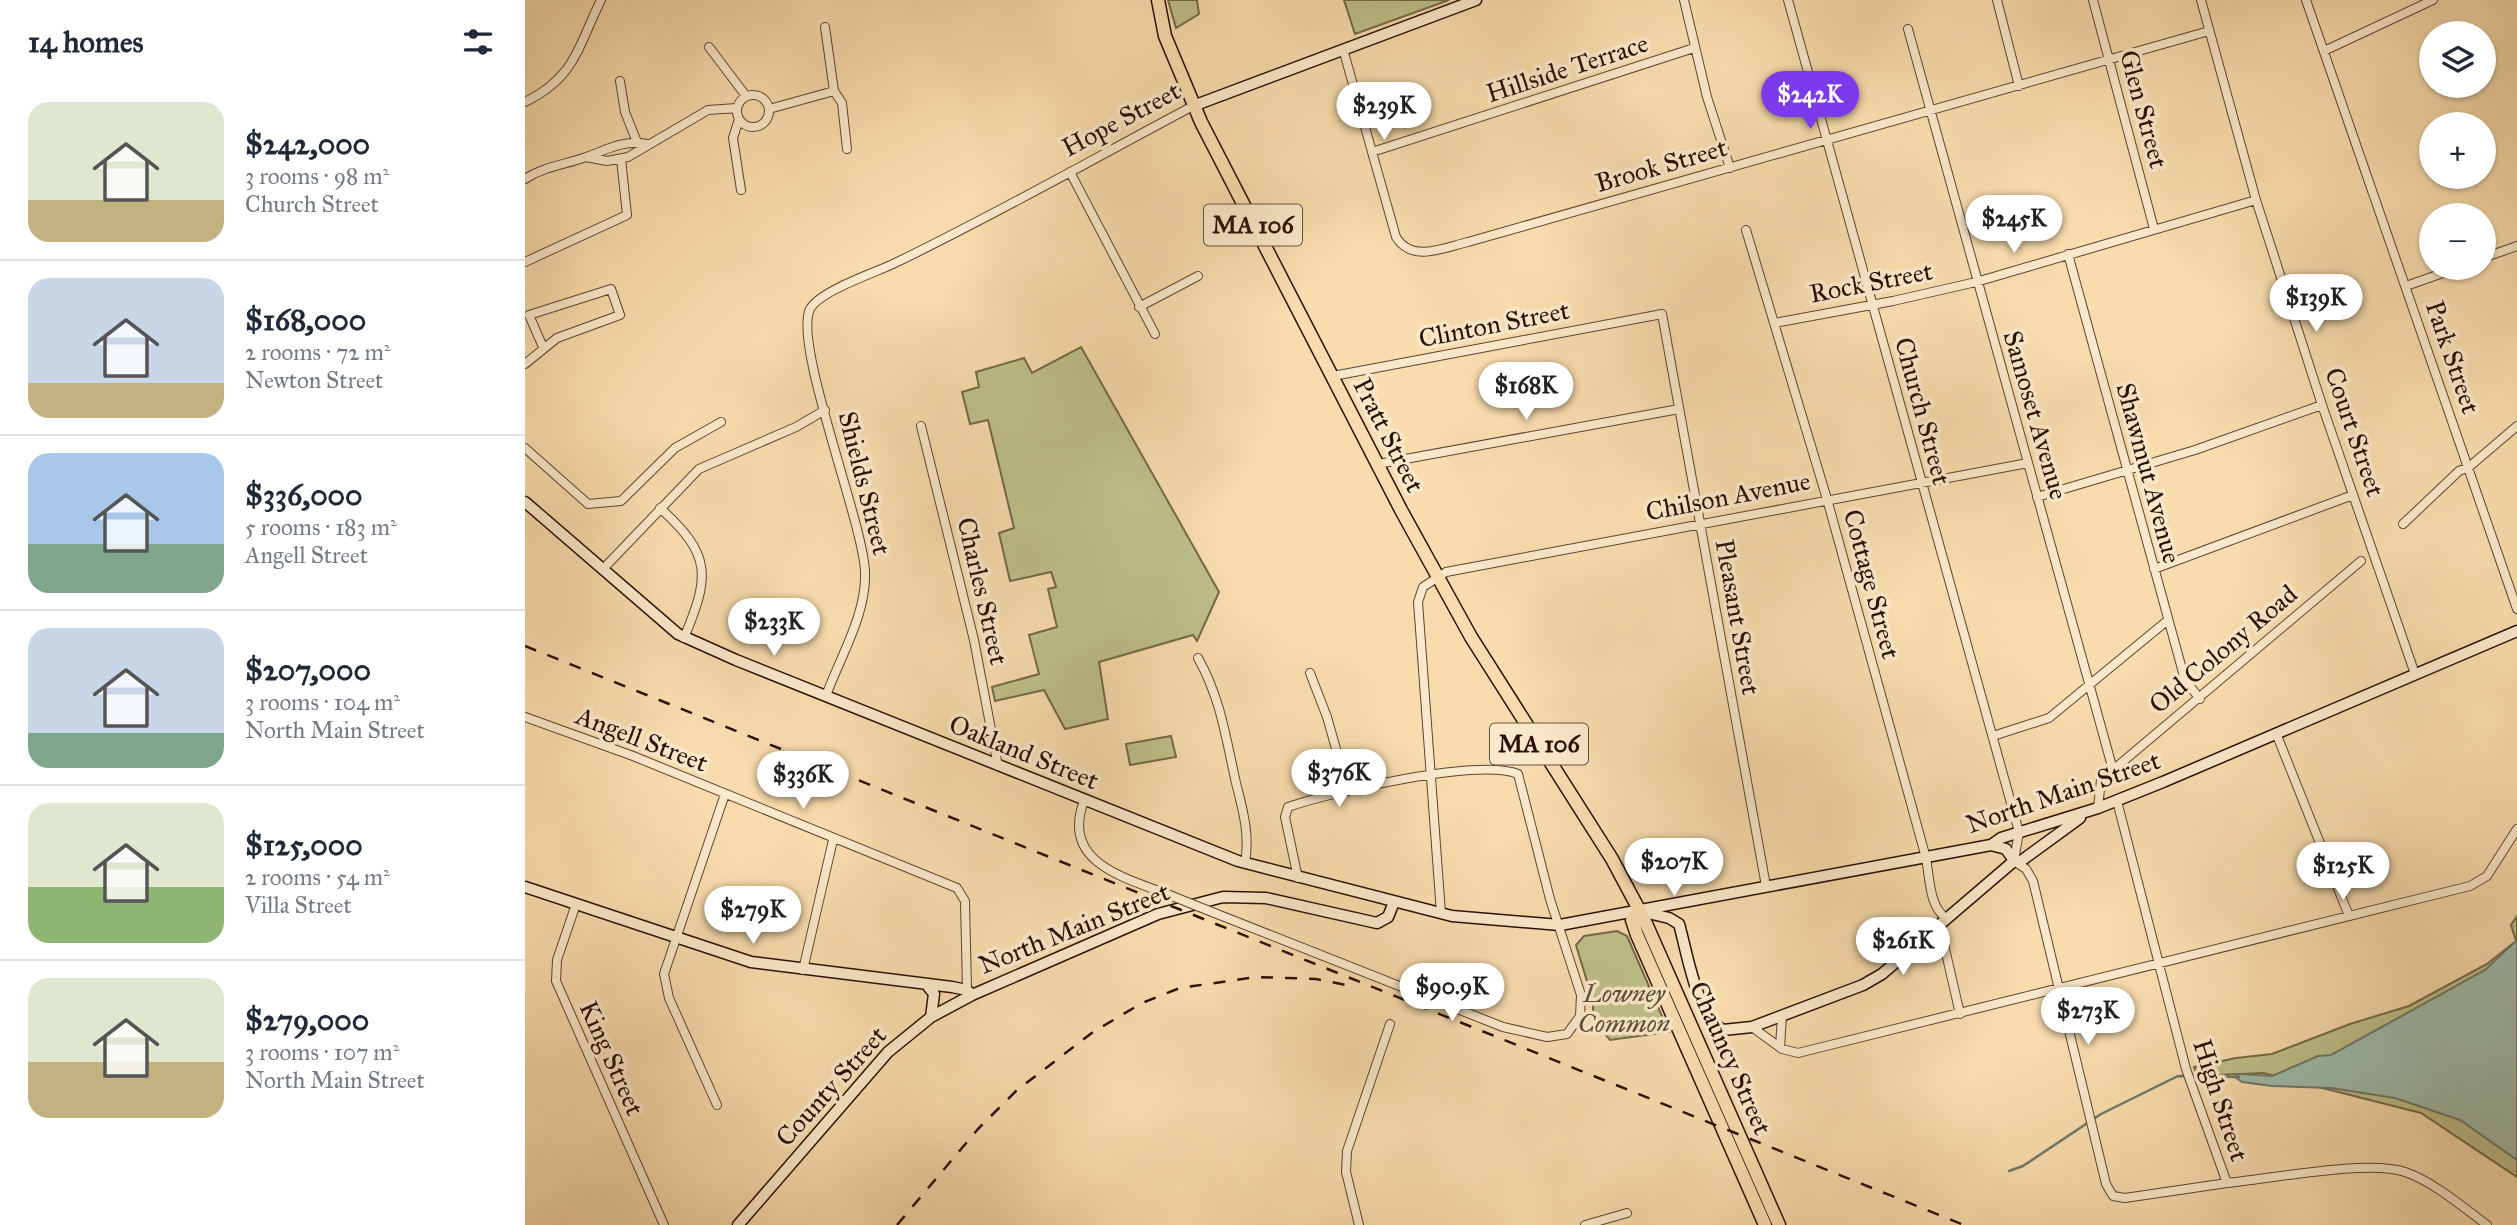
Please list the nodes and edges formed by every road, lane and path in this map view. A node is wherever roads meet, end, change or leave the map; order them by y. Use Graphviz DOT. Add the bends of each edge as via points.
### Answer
graph roads {
  1 [pos="601,0"];
  2 [pos="1158,0"];
  3 [pos="1476,0"];
  4 [pos="1683,0"];
  5 [pos="1787,0"];
  6 [pos="1997,0"];
  7 [pos="2093,0"];
  8 [pos="2201,0"];
  9 [pos="2306,0"];
  10 [pos="2433,0"];
  11 [pos="825,27"];
  12 [pos="1908,29"];
  13 [pos="2209,31"];
  14 [pos="709,47"];
  15 [pos="1694,48"];
  16 [pos="1343,49"];
  17 [pos="2324,51"];
  18 [pos="2110,60"];
  19 [pos="620,81"];
  20 [pos="2019,86"];
  21 [pos="834,91"];
  22 [pos="745,96"];
  23 [pos="525,102"];
  24 [pos="1193,106"];
  25 [pos="737,108"];
  26 [pos="769,109"];
  27 [pos="1928,112"];
  28 [pos="739,119"];
  29 [pos="1827,141"];
  30 [pos="637,142"];
  31 [pos="648,144"];
  32 [pos="847,149"];
  33 [pos="1372,152"];
  34 [pos="586,157"];
  35 [pos="621,159"];
  36 [pos="1730,168"];
  37 [pos="1070,172"];
  38 [pos="525,179"];
  39 [pos="741,190"];
  40 [pos="2256,201"];
  41 [pos="2154,229"];
  42 [pos="1746,230"];
  43 [pos="2517,246"];
  44 [pos="2496,253"];
  45 [pos="2068,254"];
  46 [pos="525,262"];
  47 [pos="1198,276"];
  48 [pos="2423,280"];
  49 [pos="1976,282"];
  50 [pos="2406,286"];
  51 [pos="1871,304"];
  52 [pos="1139,307"];
  53 [pos="1662,314"];
  54 [pos="808,316"];
  55 [pos="1775,323"];
  56 [pos="1155,334"];
  57 [pos="543,348"];
  58 [pos="525,363"];
  59 [pos="1333,376"];
  60 [pos="2322,405"];
  61 [pos="1679,409"];
  62 [pos="825,411"];
  63 [pos="721,422"];
  64 [pos="921,426"];
  65 [pos="2517,426"];
  66 [pos="525,448"];
  67 [pos="2028,463"];
  68 [pos="1378,464"];
  69 [pos="2469,467"];
  70 [pos="2127,470"];
  71 [pos="1921,482"];
  72 [pos="2353,495"];
  73 [pos="2037,497"];
  74 [pos="1827,499"];
  75 [pos="525,502"];
  76 [pos="660,508"];
  77 [pos="1700,523"];
  78 [pos="2403,524"];
  79 [pos="2361,561"];
  80 [pos="603,569"];
  81 [pos="2154,569"];
  82 [pos="1437,578"];
  83 [pos="2517,608"];
  84 [pos="2168,620"];
  85 [pos="2517,631"];
  86 [pos="684,638"];
  87 [pos="1198,659"];
  88 [pos="1310,673"];
  89 [pos="2415,674"];
  90 [pos="2091,687"];
  91 [pos="825,696"];
  92 [pos="2200,699"];
  93 [pos="525,717"];
  94 [pos="2276,733"];
  95 [pos="1993,736"];
  96 [pos="998,766"];
  97 [pos="2113,769"];
  98 [pos="1431,773"];
  99 [pos="1348,791"];
  100 [pos="726,794"];
  101 [pos="1084,801"];
  102 [pos="2117,801"];
  103 [pos="2098,808"];
  104 [pos="2517,829"];
  105 [pos="2019,832"];
  106 [pos="834,839"];
  107 [pos="1991,845"];
  108 [pos="1926,858"];
  109 [pos="2014,861"];
  110 [pos="1245,863"];
  111 [pos="1298,878"];
  112 [pos="1766,886"];
  113 [pos="525,887"];
  114 [pos="1705,899"];
  115 [pos="1394,902"];
  116 [pos="576,904"];
  117 [pos="1638,911"];
  118 [pos="1441,913"];
  119 [pos="2349,916"];
  120 [pos="1947,919"];
  121 [pos="1679,924"];
  122 [pos="1560,925"];
  123 [pos="1937,929"];
  124 [pos="678,939"];
  125 [pos="2158,963"];
  126 [pos="803,970"];
  127 [pos="926,984"];
  128 [pos="2059,989"];
  129 [pos="970,993"];
  130 [pos="1960,1014"];
  131 [pos="1781,1016"];
  132 [pos="931,1017"];
  133 [pos="1390,1024"];
  134 [pos="1752,1027"];
  135 [pos="1780,1047"];
  136 [pos="717,1105"];
  137 [pos="2227,1183"];
  138 [pos="1627,1213"];
  139 [pos="1608,1222"];
  140 [pos="664,1225"];
  141 [pos="738,1225"];
  142 [pos="1359,1225"];
  143 [pos="1585,1225"];
  144 [pos="1765,1225"];
  145 [pos="1779,1225"];
  146 [pos="2487,1225"];
  1 -- 23 [label="street" via="568,70"];
  2 -- 24 [label="main road, Pratt Street / MA 106" via="1165,36"];
  3 -- 16 [label="main road, Hope Street"];
  4 -- 15 [label="street"];
  5 -- 29 [label="street, Church Street"];
  6 -- 20 [label="street"];
  7 -- 18 [label="street, Glen Street"];
  8 -- 13 [label="street, Court Street"];
  9 -- 17 [label="street, Park Street"];
  10 -- 17 [label="street"];
  11 -- 21 [label="street"];
  12 -- 27 [label="street, Samoset Avenue"];
  13 -- 18 [label="street, Brook Street"];
  13 -- 40 [label="street, Court Street"];
  14 -- 22 [label="street"];
  15 -- 33 [label="street, Hillside Terrace"];
  15 -- 36 [label="street"];
  16 -- 24 [label="main road, Hope Street"];
  16 -- 33 [label="street"];
  17 -- 50 [label="street, Park Street"];
  18 -- 20 [label="street, Brook Street"];
  18 -- 41 [label="street, Glen Street"];
  19 -- 30 [label="street" via="625,112"];
  20 -- 27 [label="street, Brook Street"];
  21 -- 26 [label="street"];
  21 -- 32 [label="street" via="842,103"];
  22 -- 25 [label="street"];
  22 -- 26 [label="street" via="761,96"];
  24 -- 37 [label="street, Hope Street"];
  24 -- 59 [label="main road, Pratt Street / MA 106"];
  25 -- 28 [label="street"];
  25 -- 31 [label="street" via="708,110"];
  26 -- 28 [label="street" via="768,118 758,126 750,127"];
  27 -- 29 [label="street, Brook Street"];
  27 -- 49 [label="street, Samoset Avenue"];
  28 -- 39 [label="street" via="733,138"];
  29 -- 36 [label="street, Brook Street"];
  29 -- 51 [label="street, Church Street"];
  30 -- 31 [label="street"];
  30 -- 34 [label="street" via="615,144"];
  31 -- 35 [label="street"];
  33 -- 36 [label="street, Brook Street" via="1396,237 1416,253"];
  34 -- 35 [label="street"];
  34 -- 38 [label="street" via="545,168"];
  35 -- 46 [label="street" via="627,215"];
  37 -- 52 [label="street"];
  37 -- 54 [label="street, Hope Street" via="943,240 829,293 814,303"];
  40 -- 41 [label="street, Rock Street"];
  40 -- 60 [label="street, Court Street"];
  41 -- 45 [label="street, Rock Street"];
  42 -- 55 [label="street, Cottage Street"];
  43 -- 44 [label="street"];
  45 -- 49 [label="street, Rock Street"];
  45 -- 70 [label="street, Shawmut Avenue"];
  47 -- 52 [label="street"];
  48 -- 50 [label="street"];
  49 -- 51 [label="street, Rock Street"];
  49 -- 67 [label="street, Samoset Avenue"];
  50 -- 69 [label="street, Park Street"];
  51 -- 55 [label="street, Rock Street"];
  51 -- 71 [label="street, Church Street"];
  52 -- 56 [label="street"];
  53 -- 59 [label="street, Clinton Street"];
  53 -- 61 [label="street, Pleasant Street"];
  54 -- 62 [label="street, Shields Street"];
  55 -- 74 [label="street, Cottage Street"];
  57 -- 57 [label="street" via="529,315 611,289 620,315 557,338"];
  57 -- 58 [label="street"];
  59 -- 68 [label="main road, Pratt Street / MA 106"];
  60 -- 70 [label="street"];
  60 -- 72 [label="street, Court Street"];
  61 -- 68 [label="street"];
  61 -- 77 [label="street, Pleasant Street"];
  62 -- 76 [label="street" via="699,469"];
  62 -- 91 [label="street, Shields Street" via="865,570 857,619"];
  63 -- 66 [label="street" via="675,449 628,496 610,503 588,504"];
  64 -- 96 [label="street, Charles Street" via="974,640"];
  65 -- 69 [label="street"];
  67 -- 71 [label="street, Chilson Avenue"];
  67 -- 73 [label="street, Samoset Avenue"];
  68 -- 82 [label="main road, Pratt Street / MA 106"];
  69 -- 78 [label="street" via="2459,471"];
  69 -- 83 [label="street, Park Street"];
  70 -- 73 [label="street"];
  70 -- 81 [label="street, Shawmut Avenue"];
  71 -- 74 [label="street, Chilson Avenue"];
  71 -- 95 [label="street, Church Street"];
  72 -- 81 [label="street"];
  72 -- 89 [label="street, Court Street"];
  73 -- 90 [label="street, Samoset Avenue"];
  74 -- 77 [label="street, Chilson Avenue"];
  74 -- 108 [label="street, Cottage Street"];
  75 -- 80 [label="main road, Oakland Street"];
  76 -- 80 [label="street"];
  76 -- 86 [label="street" via="685,531 699,559 701,596"];
  77 -- 82 [label="street, Chilson Avenue" via="1446,572"];
  77 -- 112 [label="street, Pleasant Street"];
  79 -- 92 [label="street, Old Colony Road"];
  80 -- 86 [label="main road, Oakland Street"];
  81 -- 84 [label="street, Shawmut Avenue"];
  82 -- 98 [label="street" via="1417,597"];
  82 -- 117 [label="main road, Chauncy Street / MA 106" via="1612,859"];
  84 -- 90 [label="street"];
  84 -- 92 [label="street, Shawmut Avenue" via="2185,680"];
  85 -- 89 [label="main road, North Main Street"];
  86 -- 91 [label="main road, Oakland Street"];
  87 -- 110 [label="street" via="1223,719 1246,820 1249,845"];
  88 -- 99 [label="street"];
  89 -- 94 [label="main road, North Main Street"];
  90 -- 95 [label="street" via="2049,719"];
  90 -- 97 [label="street, Samoset Avenue"];
  91 -- 96 [label="main road, Oakland Street"];
  92 -- 97 [label="street, Old Colony Road"];
  93 -- 100 [label="street, Angell Street"];
  94 -- 102 [label="main road, North Main Street"];
  94 -- 119 [label="street"];
  95 -- 105 [label="street, Church Street"];
  96 -- 101 [label="main road, Oakland Street"];
  97 -- 103 [label="street" via="2101,780"];
  98 -- 99 [label="street"];
  98 -- 118 [label="street"];
  98 -- 122 [label="street" via="1518,774"];
  99 -- 111 [label="street" via="1285,809"];
  100 -- 106 [label="street, Angell Street"];
  100 -- 124 [label="street"];
  101 -- 110 [label="main road, Oakland Street"];
  101 -- 122 [label="street, bridge" via="1078,825 1082,843 1090,857 1109,870 1503,1027 1547,1037 1567,1034 1575,1027 1582,1006"];
  102 -- 103 [label="main road, North Main Street"];
  102 -- 125 [label="street, High Street"];
  103 -- 105 [label="main road, North Main Street"];
  103 -- 109 [label="main road" via="2021,861"];
  104 -- 119 [label="street" via="2479,882"];
  105 -- 107 [label="main road, North Main Street"];
  105 -- 109 [label="street"];
  106 -- 126 [label="street"];
  106 -- 129 [label="street, Angell Street" via="961,891"];
  107 -- 108 [label="main road, North Main Street"];
  107 -- 109 [label="main road" via="2006,849"];
  108 -- 112 [label="main road, North Main Street"];
  108 -- 120 [label="street, Cottage Street" via="1934,904"];
  109 -- 120 [label="main road"];
  109 -- 128 [label="street" via="2033,881"];
  110 -- 111 [label="main road, Oakland Street"];
  111 -- 115 [label="main road, Oakland Street"];
  112 -- 114 [label="main road, North Main Street"];
  113 -- 116 [label="main road, North Main Street"];
  114 -- 117 [label="main road, North Main Street"];
  114 -- 121 [label="main road" via="1686,908"];
  115 -- 118 [label="main road, Oakland Street"];
  115 -- 129 [label="main road, North Main Street" via="1388,917 1377,923 1266,898 1212,900 1150,918"];
  116 -- 124 [label="main road, North Main Street"];
  116 -- 140 [label="street, King Street" via="557,960 556,981"];
  117 -- 121 [label="main road"];
  117 -- 122 [label="main road, North Main Street"];
  117 -- 144 [label="main road, Chauncy Street / MA 106" via="1632,920 1637,935"];
  117 -- 145 [label="main road, Chauncy Street / MA 106"];
  118 -- 122 [label="main road, Oakland Street"];
  119 -- 125 [label="street"];
  120 -- 123 [label="main road"];
  121 -- 134 [label="main road" via="1710,1020 1729,1032"];
  123 -- 130 [label="street"];
  123 -- 131 [label="main road" via="1863,985"];
  124 -- 126 [label="main road, North Main Street" via="743,960"];
  124 -- 136 [label="street" via="664,974 666,986"];
  125 -- 128 [label="street"];
  125 -- 137 [label="street, High Street" via="2189,1080"];
  126 -- 127 [label="main road, North Main Street"];
  127 -- 129 [label="main road, North Main Street"];
  127 -- 132 [label="main road" via="934,994"];
  128 -- 130 [label="street"];
  128 -- 137 [label="street" via="2106,1184 2113,1196"];
  129 -- 132 [label="main road, County Street"];
  130 -- 135 [label="street" via="1798,1053"];
  131 -- 134 [label="main road"];
  131 -- 135 [label="street"];
  132 -- 141 [label="main road, County Street" via="888,1052"];
  133 -- 142 [label="street" via="1347,1152 1346,1172"];
  134 -- 135 [label="street"];
  137 -- 146 [label="street, High Street" via="2351,1169 2395,1169"];
  138 -- 139 [label="street"];
  139 -- 143 [label="street"];
}
